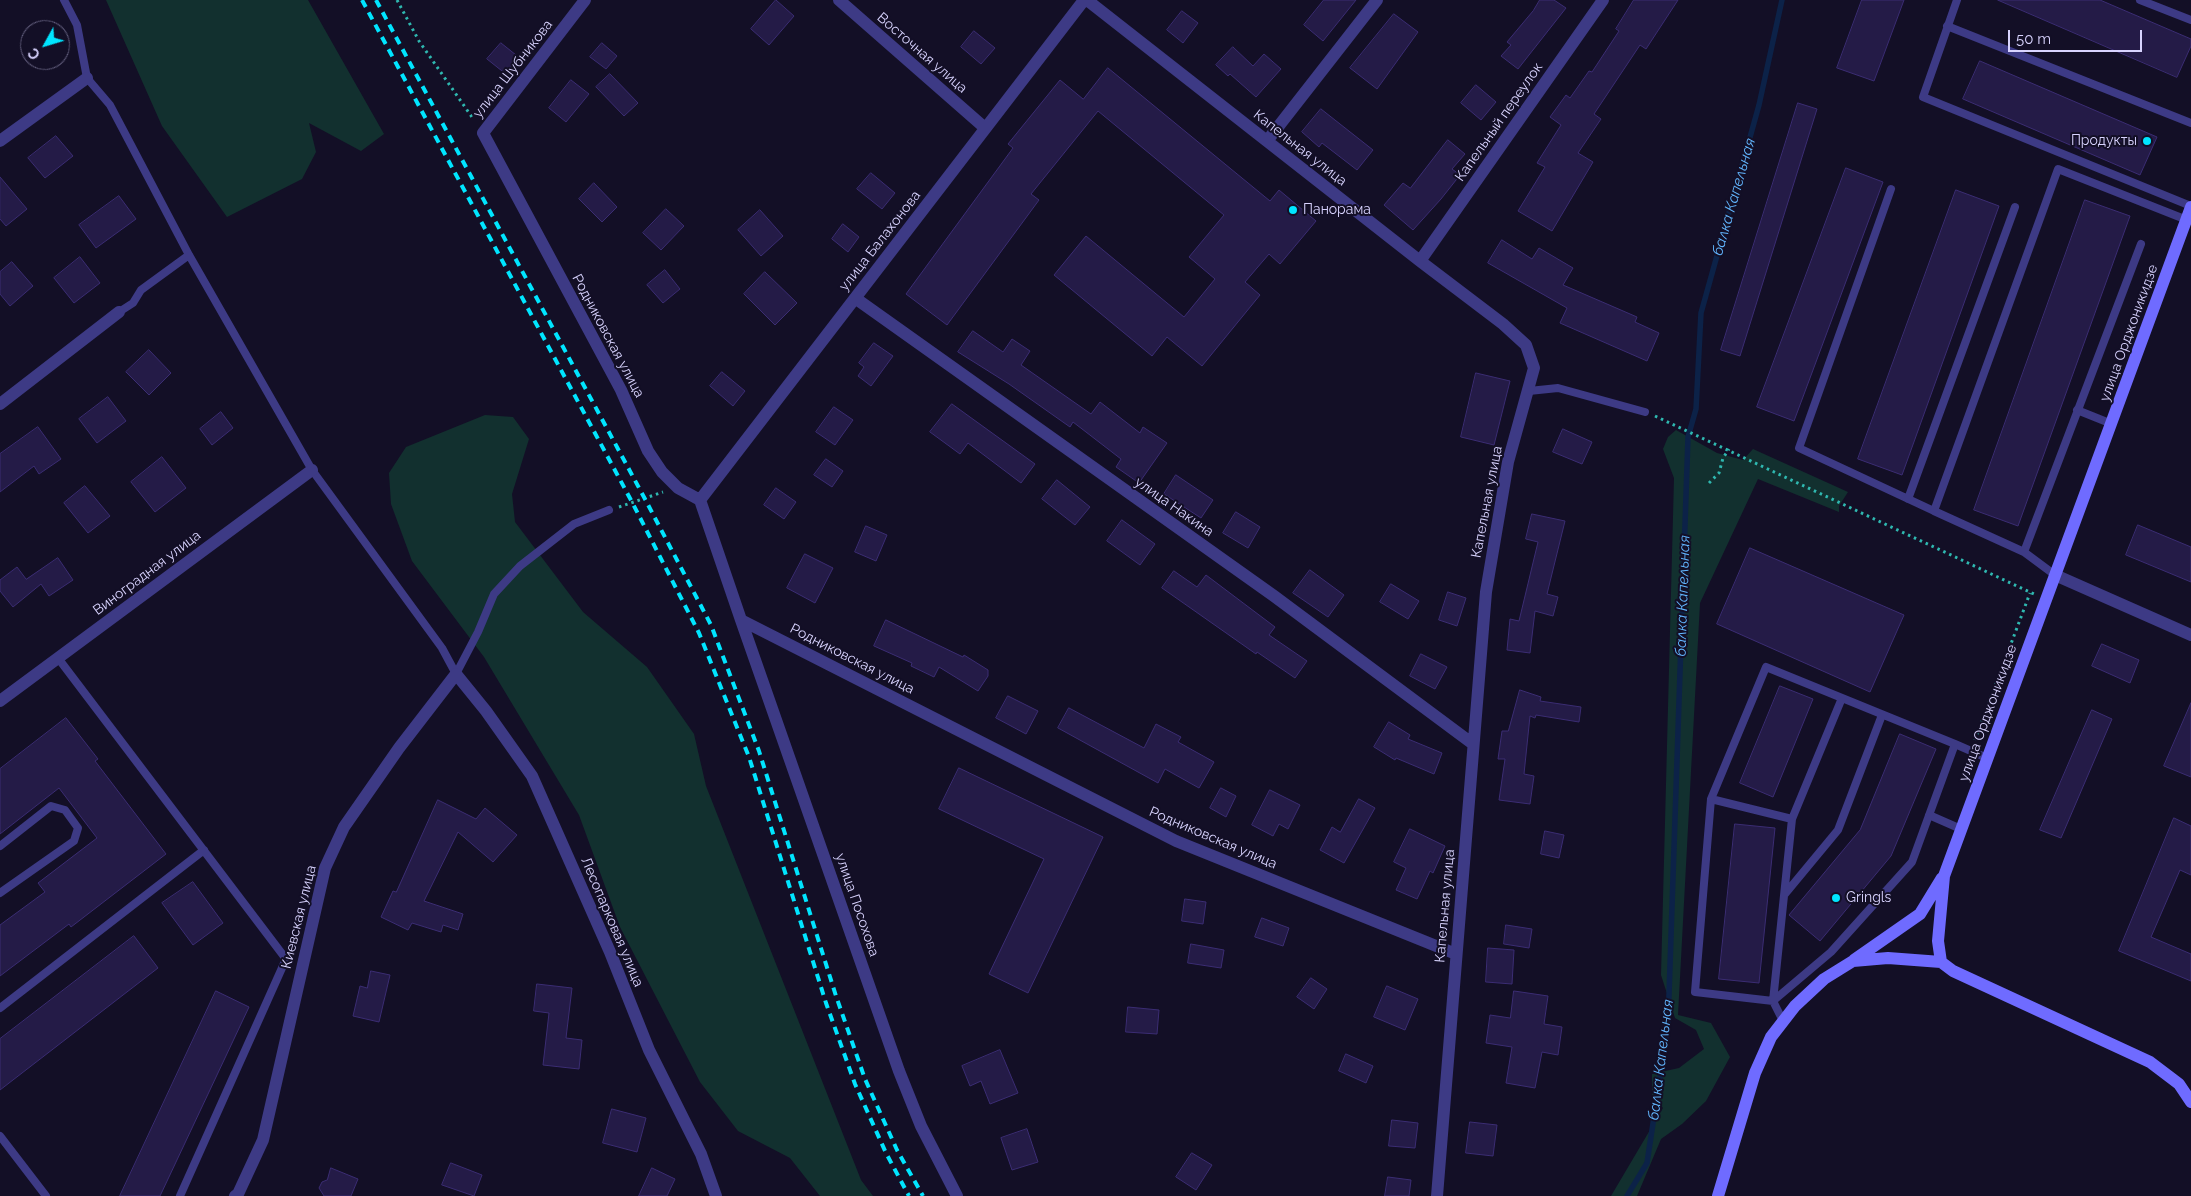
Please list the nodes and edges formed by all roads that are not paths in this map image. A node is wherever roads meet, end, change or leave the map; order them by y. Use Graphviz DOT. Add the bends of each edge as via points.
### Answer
graph roads {
  1 [pos="64,0"];
  2 [pos="586,0"];
  3 [pos="839,0"];
  4 [pos="1085,0"];
  5 [pos="1377,0"];
  6 [pos="1603,0"];
  7 [pos="1957,0"];
  8 [pos="2140,0"];
  9 [pos="2191,20"];
  10 [pos="1947,26"];
  11 [pos="87,78"];
  12 [pos="2191,123"];
  13 [pos="985,128"];
  14 [pos="483,133"];
  15 [pos="0,141"];
  16 [pos="1267,141"];
  17 [pos="1891,189"];
  18 [pos="2191,206"];
  19 [pos="2015,207"];
  20 [pos="2187,220"];
  21 [pos="2141,244"];
  22 [pos="188,255"];
  23 [pos="1420,261"];
  24 [pos="855,298"];
  25 [pos="119,312"];
  26 [pos="1529,391"];
  27 [pos="0,404"];
  28 [pos="2077,410"];
  29 [pos="1645,412"];
  30 [pos="2112,424"];
  31 [pos="312,470"];
  32 [pos="1908,499"];
  33 [pos="700,500"];
  34 [pos="608,510"];
  35 [pos="1934,511"];
  36 [pos="2024,552"];
  37 [pos="2055,575"];
  38 [pos="741,620"];
  39 [pos="2191,635"];
  40 [pos="58,658"];
  41 [pos="456,674"];
  42 [pos="1842,698"];
  43 [pos="0,701"];
  44 [pos="1882,715"];
  45 [pos="1473,744"];
  46 [pos="1955,744"];
  47 [pos="1988,758"];
  48 [pos="1711,799"];
  49 [pos="1929,815"];
  50 [pos="1792,818"];
  51 [pos="1961,829"];
  52 [pos="0,846"];
  53 [pos="204,850"];
  54 [pos="1944,876"];
  55 [pos="0,893"];
  56 [pos="1785,894"];
  57 [pos="1456,954"];
  58 [pos="1853,960"];
  59 [pos="1941,962"];
  60 [pos="1773,1001"];
  61 [pos="0,1008"];
  62 [pos="1783,1020"];
  63 [pos="2191,1102"];
  64 [pos="0,1136"];
  65 [pos="239,1195"];
  66 [pos="46,1196"];
  67 [pos="180,1196"];
  68 [pos="716,1196"];
  69 [pos="956,1196"];
  70 [pos="1437,1196"];
  71 [pos="1718,1196"];
  1 -- 11 [label="lane" via="77,25"];
  2 -- 14 [label="street, улица Шубникова"];
  3 -- 13 [label="street, Восточная улица"];
  4 -- 13 [label="street, улица Балахонова"];
  4 -- 16 [label="street, Капельная улица"];
  5 -- 16 [label="street"];
  6 -- 23 [label="street, Капельный переулок"];
  7 -- 10 [label="lane"];
  8 -- 9 [label="lane"];
  10 -- 12 [label="lane"];
  10 -- 18 [label="lane" via="1923,97"];
  11 -- 15 [label="street"];
  11 -- 22 [label="lane" via="110,105"];
  13 -- 24 [label="street, улица Балахонова"];
  14 -- 33 [label="street, Родниковская улица" via="621,390 648,451 678,488"];
  16 -- 23 [label="street, Капельная улица"];
  17 -- 32 [label="lane" via="1799,448"];
  18 -- 20 [label="main road, улица Орджоникидзе"];
  19 -- 32 [label="lane"];
  20 -- 30 [label="main road, улица Орджоникидзе"];
  20 -- 35 [label="lane" via="2058,170"];
  21 -- 28 [label="lane"];
  22 -- 25 [label="lane" via="141,290 133,303"];
  22 -- 31 [label="lane"];
  23 -- 26 [label="street, Капельная улица" via="1526,345 1534,368"];
  24 -- 33 [label="street, улица Балахонова"];
  24 -- 45 [label="street, улица Накина" via="1274,596"];
  25 -- 27 [label="street"];
  26 -- 29 [label="lane" via="1558,388"];
  26 -- 45 [label="street, Капельная улица" via="1508,462 1486,592"];
  28 -- 30 [label="lane"];
  28 -- 36 [label="lane"];
  30 -- 37 [label="main road, улица Орджоникидзе"];
  31 -- 40 [label="street, Виноградная улица"];
  31 -- 41 [label="lane" via="442,648"];
  32 -- 35 [label="lane"];
  33 -- 38 [label="street"];
  34 -- 41 [label="lane" via="574,524 520,566 494,594"];
  35 -- 36 [label="lane"];
  36 -- 37 [label="lane"];
  37 -- 39 [label="street"];
  37 -- 47 [label="main road, улица Орджоникидзе"];
  38 -- 57 [label="street, Родниковская улица" via="1176,841"];
  38 -- 69 [label="street, улица Посохова" via="899,1071 921,1126"];
  40 -- 43 [label="street, Виноградная улица"];
  40 -- 53 [label="lane"];
  41 -- 65 [label="street, Киевская улица" via="344,827 326,868 262,1140"];
  41 -- 68 [label="street, Лесопарковая улица" via="486,710 532,776 610,952 648,1050 701,1154"];
  42 -- 44 [label="lane"];
  42 -- 48 [label="lane" via="1766,667"];
  42 -- 50 [label="lane"];
  44 -- 46 [label="lane"];
  44 -- 56 [label="lane" via="1838,830"];
  45 -- 57 [label="street, Капельная улица"];
  46 -- 47 [label="lane"];
  46 -- 49 [label="lane"];
  47 -- 51 [label="main road, улица Орджоникидзе"];
  48 -- 50 [label="lane"];
  48 -- 60 [label="lane" via="1695,992"];
  49 -- 51 [label="lane"];
  49 -- 60 [label="lane" via="1912,862 1831,952"];
  50 -- 56 [label="lane"];
  51 -- 54 [label="main road, улица Орджоникидзе"];
  52 -- 55 [label="lane" via="51,806 65,810 78,828 74,841"];
  53 -- 61 [label="lane"];
  53 -- 67 [label="lane" via="286,959"];
  54 -- 58 [label="main road" via="1920,914"];
  54 -- 59 [label="main road, улица Орджоникидзе" via="1938,941"];
  56 -- 60 [label="lane"];
  57 -- 70 [label="street, Капельная улица"];
  58 -- 59 [label="main road" via="1888,958"];
  58 -- 62 [label="main road" via="1824,979"];
  59 -- 63 [label="main road" via="1959,974 2150,1062 2179,1084"];
  60 -- 62 [label="lane"];
  62 -- 71 [label="main road" via="1771,1037 1756,1073"];
  64 -- 66 [label="lane"];
}
